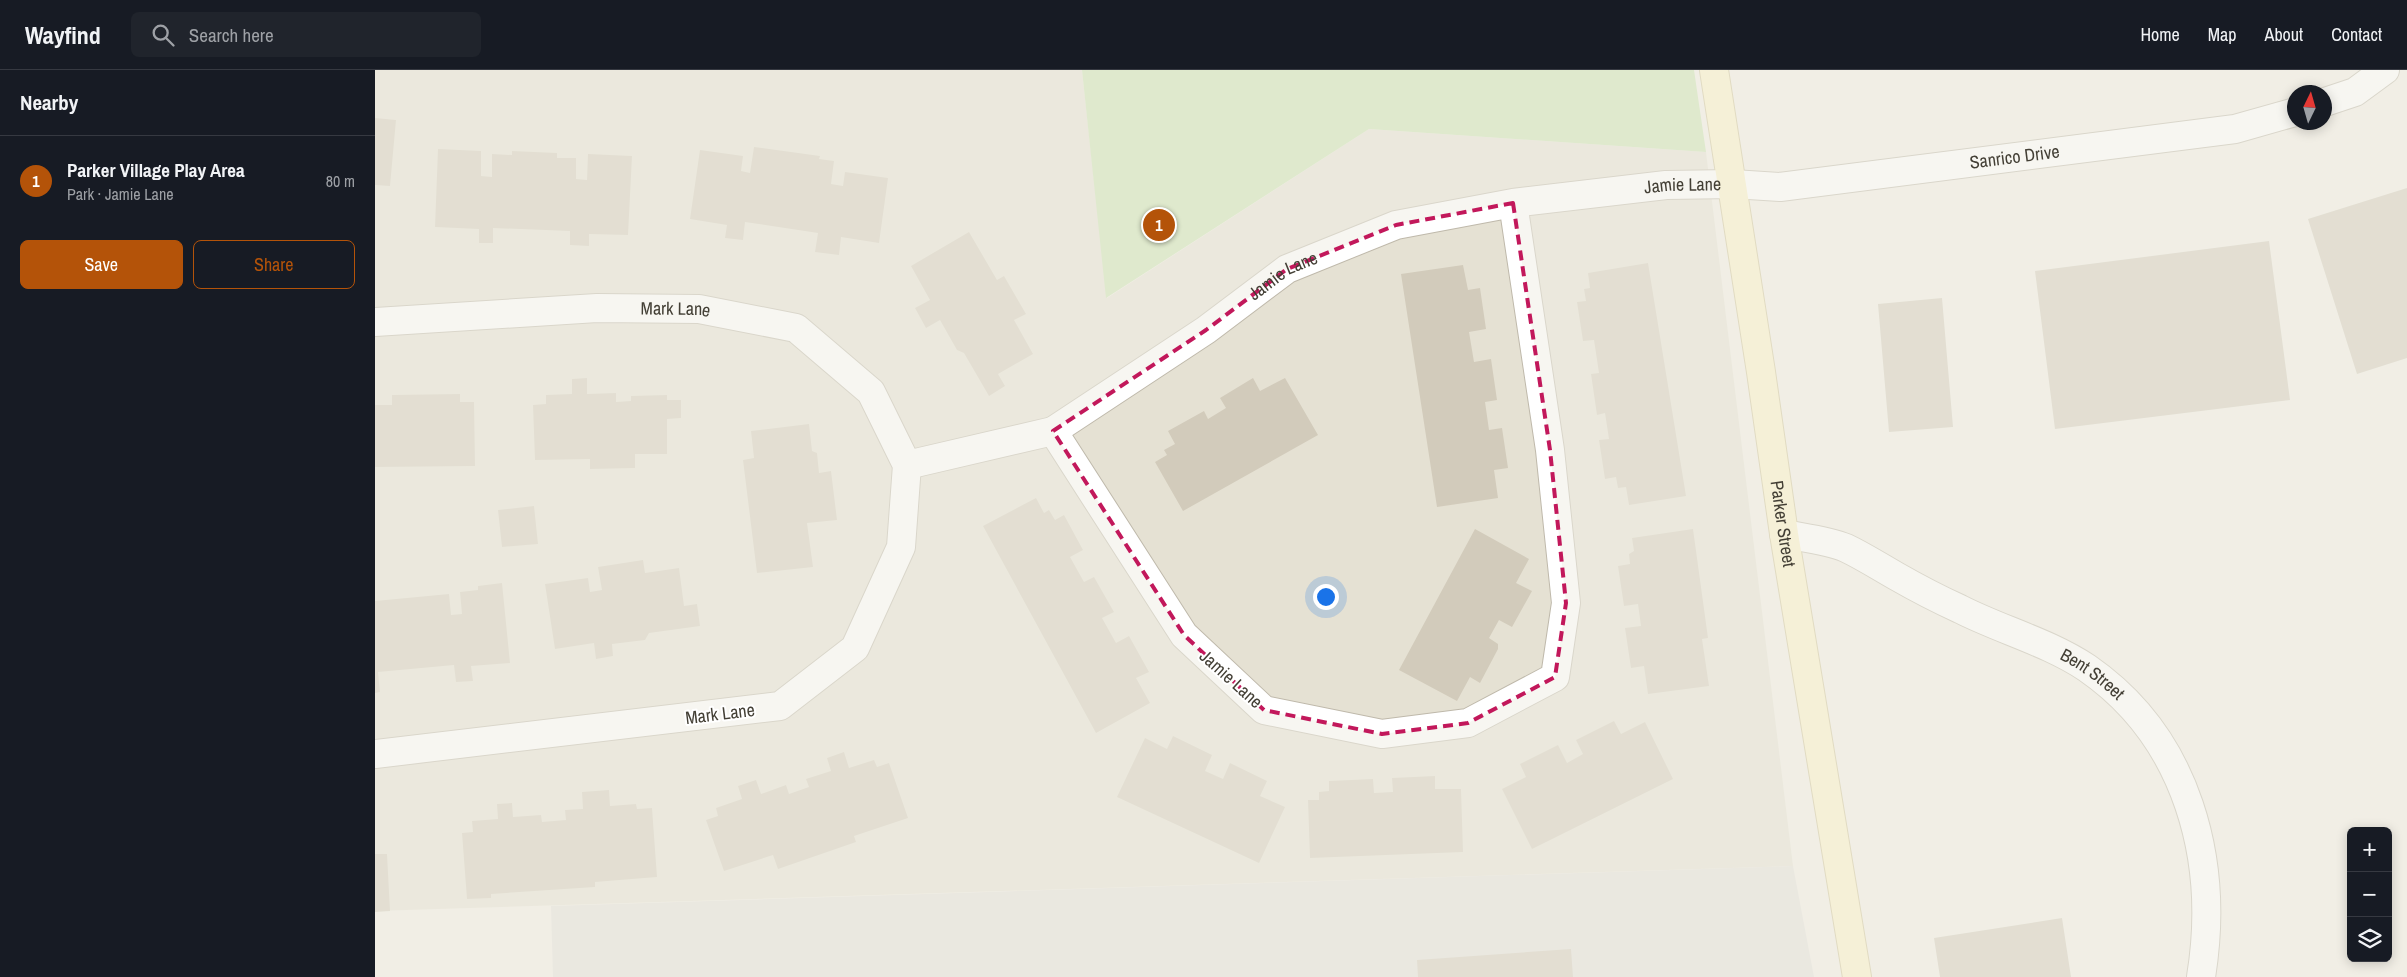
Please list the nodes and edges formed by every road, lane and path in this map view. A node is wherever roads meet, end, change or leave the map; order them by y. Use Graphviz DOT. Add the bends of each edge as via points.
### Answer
graph roads {
  1 [pos="1714,70"];
  2 [pos="2385,70"];
  3 [pos="2332,100"];
  4 [pos="2287,114"];
  5 [pos="1733,184"];
  6 [pos="1513,203"];
  7 [pos="375,322"];
  8 [pos="1053,431"];
  9 [pos="907,466"];
  10 [pos="1783,534"];
  11 [pos="375,754"];
  12 [pos="1857,977"];
  13 [pos="2201,977"];
  1 -- 5 [label="street, Parker Street"];
  2 -- 3 [label="street" via="2355,92"];
  4 -- 5 [label="street, Sanrico Drive" via="2246,127 1780,187"];
  5 -- 6 [label="street, Jamie Lane" via="1666,185"];
  5 -- 10 [label="street, Parker Street"];
  6 -- 8 [label="street, Jamie Lane" via="1396,225 1287,269 1206,330"];
  6 -- 8 [label="street, Jamie Lane" via="1550,450 1565,604 1555,677 1468,723 1382,734 1264,710 1184,635"];
  7 -- 9 [label="street, Mark Lane" via="597,308 699,309 796,328 871,392"];
  8 -- 9 [label="street"];
  9 -- 11 [label="street, Mark Lane" via="901,546 855,648 779,706"];
  10 -- 12 [label="street, Parker Street"];
  10 -- 13 [label="street, Bent Street" via="1846,548 1946,603 2055,651 2111,686 2142,718 2166,753 2182,786 2199,836 2205,889 2205,951"];
}
